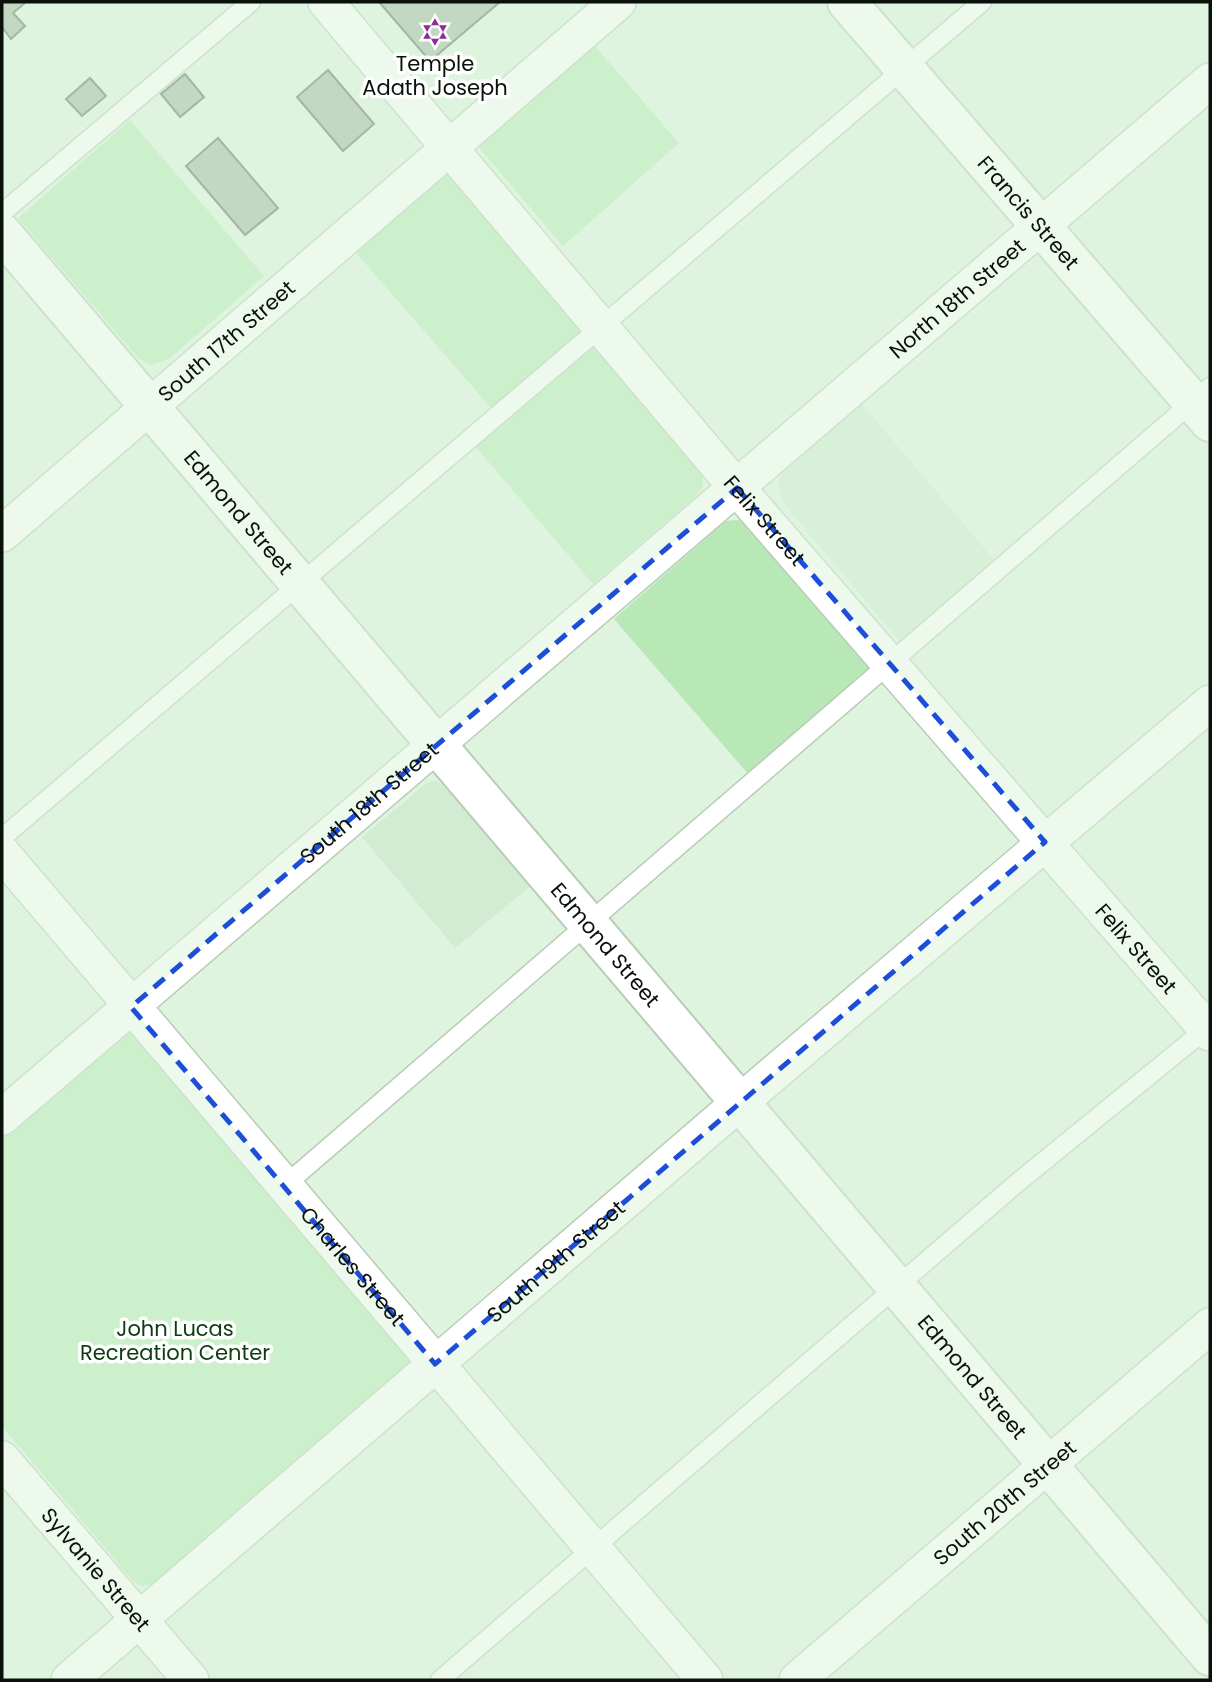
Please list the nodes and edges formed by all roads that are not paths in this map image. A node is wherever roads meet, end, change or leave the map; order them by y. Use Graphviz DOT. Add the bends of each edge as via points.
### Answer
graph roads {
  1 [pos="251,2"];
  2 [pos="326,2"];
  3 [pos="618,2"];
  4 [pos="847,2"];
  5 [pos="982,2"];
  6 [pos="904,69"];
  7 [pos="1210,81"];
  8 [pos="449,149"];
  9 [pos="2,213"];
  10 [pos="1041,227"];
  11 [pos="2,233"];
  12 [pos="601,328"];
  13 [pos="1205,404"];
  14 [pos="149,406"];
  15 [pos="737,488"];
  16 [pos="2,534"];
  17 [pos="299,582"];
  18 [pos="890,666"];
  19 [pos="1210,703"];
  20 [pos="438,745"];
  21 [pos="2,838"];
  22 [pos="1045,842"];
  23 [pos="2,853"];
  24 [pos="589,925"];
  25 [pos="131,1007"];
  26 [pos="1208,1031"];
  27 [pos="738,1103"];
  28 [pos="2,1117"];
  29 [pos="284,1186"];
  30 [pos="896,1288"];
  31 [pos="1210,1326"];
  32 [pos="435,1364"];
  33 [pos="2,1459"];
  34 [pos="1048,1466"];
  35 [pos="594,1550"];
  36 [pos="139,1620"];
  37 [pos="1210,1656"];
  38 [pos="69,1680"];
  39 [pos="191,1680"];
  40 [pos="440,1680"];
  41 [pos="705,1680"];
  42 [pos="797,1680"];
  1 -- 9 [label="lane"];
  2 -- 8 [label="street, Felix Street"];
  3 -- 8 [label="street, South 17th Street"];
  4 -- 6 [label="street, Francis Street"];
  5 -- 6 [label="lane"];
  6 -- 10 [label="street, Francis Street"];
  6 -- 12 [label="lane"];
  7 -- 10 [label="street, North 18th Street"];
  8 -- 12 [label="street, Felix Street"];
  8 -- 14 [label="street, South 17th Street"];
  10 -- 13 [label="street, Francis Street"];
  10 -- 15 [label="street, North 18th Street"];
  11 -- 14 [label="street, Edmond Street"];
  12 -- 15 [label="street, Felix Street"];
  12 -- 17 [label="lane"];
  13 -- 18 [label="lane"];
  14 -- 16 [label="street, South 17th Street"];
  14 -- 17 [label="street, Edmond Street"];
  15 -- 18 [label="street, Felix Street"];
  15 -- 20 [label="street, South 18th Street"];
  17 -- 20 [label="street, Edmond Street"];
  17 -- 21 [label="lane"];
  18 -- 22 [label="street, Felix Street"];
  18 -- 24 [label="lane"];
  19 -- 22 [label="street, South 19th Street"];
  20 -- 24 [label="street, Edmond Street"];
  20 -- 25 [label="street, South 18th Street"];
  22 -- 26 [label="street, Felix Street"];
  22 -- 27 [label="street, South 19th Street"];
  23 -- 25 [label="street, Charles Street"];
  24 -- 27 [label="street, Edmond Street"];
  24 -- 29 [label="lane"];
  25 -- 28 [label="street, South 18th Street"];
  25 -- 29 [label="street, Charles Street"];
  26 -- 30 [label="lane" via="1017,1183"];
  27 -- 30 [label="street, Edmond Street"];
  27 -- 32 [label="street, South 19th Street"];
  29 -- 32 [label="street, Charles Street"];
  30 -- 34 [label="street, Edmond Street"];
  30 -- 35 [label="lane"];
  31 -- 34 [label="street, South 20th Street"];
  32 -- 35 [label="street, Charles Street"];
  32 -- 36 [label="street, South 19th Street"];
  33 -- 36 [label="street, Sylvanie Street"];
  34 -- 37 [label="street, Edmond Street"];
  34 -- 42 [label="street, South 20th Street"];
  35 -- 40 [label="lane"];
  35 -- 41 [label="street, Charles Street"];
  36 -- 38 [label="street, South 19th Street"];
  36 -- 39 [label="street, Sylvanie Street"];
}
